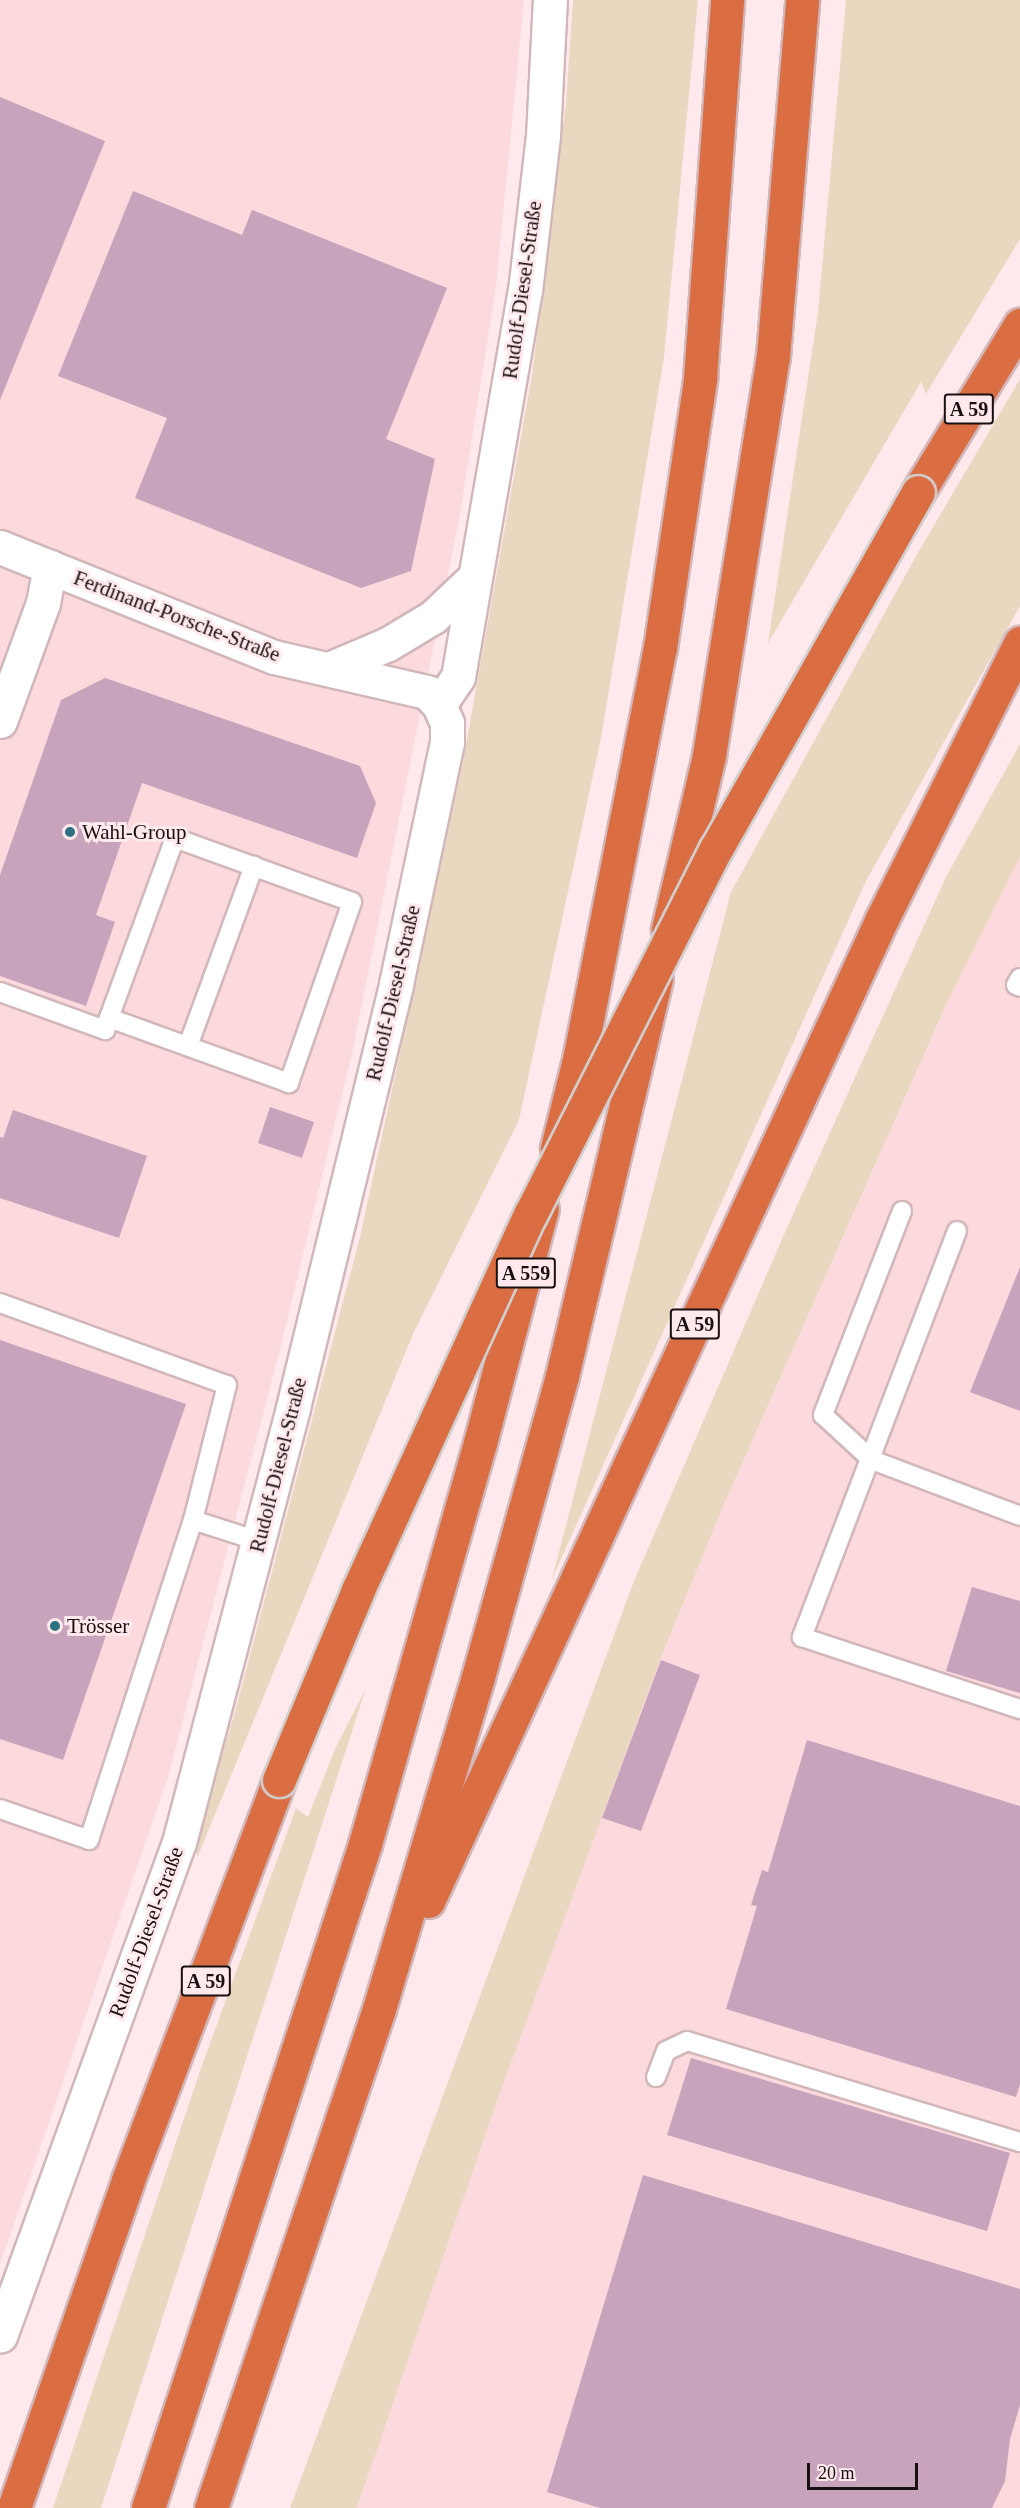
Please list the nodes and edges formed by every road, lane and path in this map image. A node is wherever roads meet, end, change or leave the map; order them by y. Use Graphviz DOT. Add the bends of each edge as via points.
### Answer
graph roads {
  1 [pos="550,0"];
  2 [pos="727,0"];
  3 [pos="802,0"];
  4 [pos="1020,325"];
  5 [pos="0,547"];
  6 [pos="50,567"];
  7 [pos="474,578"];
  8 [pos="1020,643"];
  9 [pos="329,669"];
  10 [pos="439,705"];
  11 [pos="0,721"];
  12 [pos="254,866"];
  13 [pos="1020,978"];
  14 [pos="1020,987"];
  15 [pos="0,992"];
  16 [pos="109,1018"];
  17 [pos="188,1046"];
  18 [pos="902,1211"];
  19 [pos="957,1231"];
  20 [pos="0,1303"];
  21 [pos="872,1460"];
  22 [pos="1020,1516"];
  23 [pos="193,1520"];
  24 [pos="258,1541"];
  25 [pos="1020,1709"];
  26 [pos="0,1809"];
  27 [pos="379,2009"];
  28 [pos="656,2076"];
  29 [pos="1020,2142"];
  30 [pos="0,2336"];
  31 [pos="14,2508"];
  32 [pos="148,2508"];
  33 [pos="211,2508"];
  1 -- 7 [label="street, Rudolf-Diesel-Straße" via="543,136 525,291"];
  2 -- 32 [label="highway, A 559" via="700,379 660,648 579,1060 480,1443 365,1844"];
  3 -- 27 [label="highway, A 559" via="773,356 709,755 562,1376"];
  4 -- 31 [label="highway, A 59, bridge" via="918,492 716,849 540,1195 437,1412 279,1780 128,2180"];
  5 -- 6 [label="street, Ferdinand-Porsche-Straße"];
  6 -- 9 [label="street, Ferdinand-Porsche-Straße" via="274,657"];
  6 -- 11 [label="street, Ferdinand-Porsche-Straße" via="43,603"];
  7 -- 9 [label="street" via="433,617 388,644"];
  7 -- 10 [label="street, Rudolf-Diesel-Straße" via="458,677"];
  8 -- 27 [label="highway, A 59" via="882,919"];
  9 -- 10 [label="street, Ferdinand-Porsche-Straße" via="427,692"];
  10 -- 24 [label="street, Rudolf-Diesel-Straße" via="447,723 447,742 400,969"];
  12 -- 16 [label="lane" via="175,838"];
  12 -- 17 [label="lane"];
  12 -- 17 [label="lane" via="352,902 289,1083"];
  13 -- 14 [label="lane" via="1016,985"];
  15 -- 16 [label="lane" via="105,1030"];
  16 -- 17 [label="lane"];
  18 -- 21 [label="lane" via="823,1415"];
  19 -- 21 [label="lane"];
  20 -- 23 [label="lane" via="227,1385"];
  21 -- 22 [label="lane"];
  21 -- 25 [label="lane" via="802,1637"];
  23 -- 24 [label="lane"];
  23 -- 26 [label="lane" via="89,1840"];
  24 -- 30 [label="street, Rudolf-Diesel-Straße" via="179,1842"];
  27 -- 33 [label="highway, A 59"];
  28 -- 29 [label="lane" via="666,2051 687,2041"];
}
